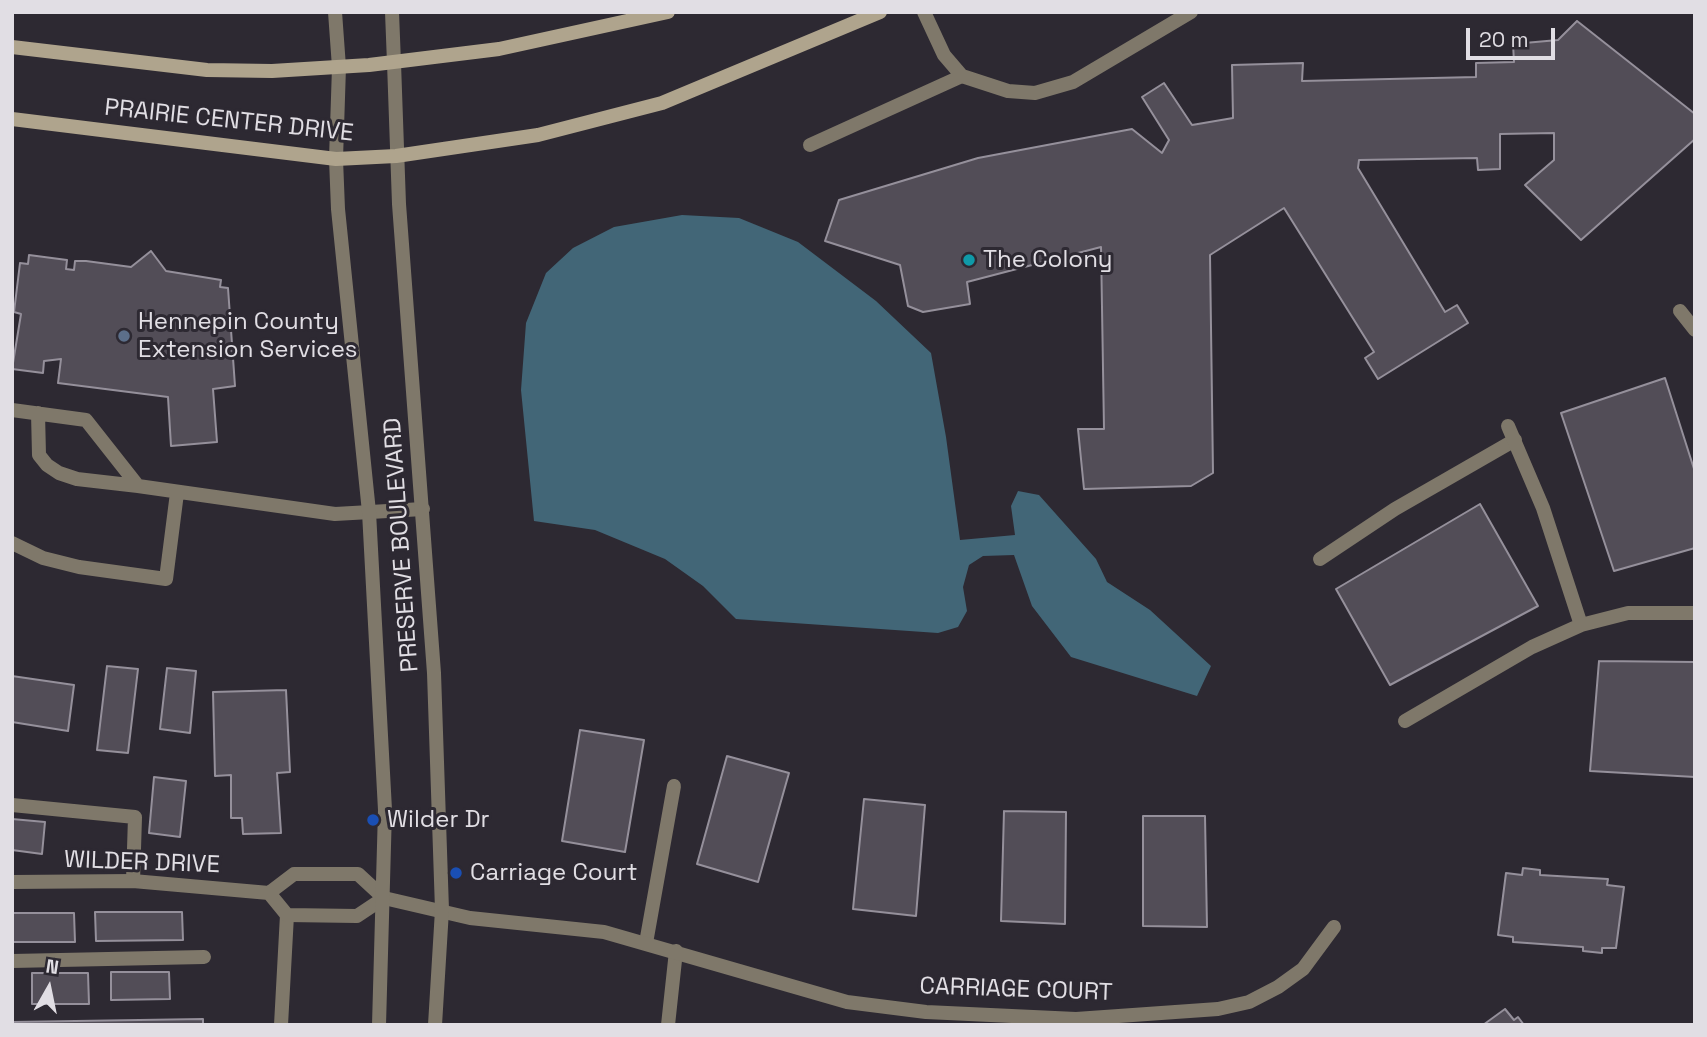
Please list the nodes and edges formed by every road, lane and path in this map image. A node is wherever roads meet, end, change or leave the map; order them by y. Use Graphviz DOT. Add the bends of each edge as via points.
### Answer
graph roads {
  1 [pos="335,12"];
  2 [pos="392,12"];
  3 [pos="668,12"];
  4 [pos="880,12"];
  5 [pos="924,12"];
  6 [pos="1191,12"];
  7 [pos="12,47"];
  8 [pos="394,62"];
  9 [pos="338,67"];
  10 [pos="962,76"];
  11 [pos="12,119"];
  12 [pos="810,145"];
  13 [pos="396,156"];
  14 [pos="335,159"];
  15 [pos="1680,311"];
  16 [pos="1695,330"];
  17 [pos="12,410"];
  18 [pos="38,413"];
  19 [pos="1508,426"];
  20 [pos="1515,440"];
  21 [pos="138,486"];
  22 [pos="177,493"];
  23 [pos="423,509"];
  24 [pos="369,512"];
  25 [pos="12,543"];
  26 [pos="1320,559"];
  27 [pos="1695,613"];
  28 [pos="1581,625"];
  29 [pos="1405,721"];
  30 [pos="674,786"];
  31 [pos="12,805"];
  32 [pos="133,881"];
  33 [pos="12,882"];
  34 [pos="269,893"];
  35 [pos="384,898"];
  36 [pos="442,910"];
  37 [pos="287,915"];
  38 [pos="1334,927"];
  39 [pos="646,943"];
  40 [pos="676,951"];
  41 [pos="204,957"];
  42 [pos="12,961"];
  43 [pos="281,1025"];
  44 [pos="379,1025"];
  45 [pos="435,1025"];
  46 [pos="668,1025"];
  1 -- 9 [label="street, PRESERVE BOULEVARD"];
  2 -- 8 [label="street, PRESERVE BOULEVARD"];
  3 -- 8 [label="main road, PRAIRIE CENTER DRIVE" via="499,49"];
  4 -- 13 [label="main road, PRAIRIE CENTER DRIVE" via="662,103 538,135"];
  5 -- 10 [label="street" via="944,55"];
  6 -- 10 [label="street" via="1073,82 1035,93 1008,91"];
  7 -- 9 [label="main road, PRAIRIE CENTER DRIVE" via="207,70"];
  8 -- 9 [label="main road, PRAIRIE CENTER DRIVE"];
  8 -- 13 [label="street, PRESERVE BOULEVARD"];
  9 -- 14 [label="street, PRESERVE BOULEVARD"];
  10 -- 12 [label="street"];
  11 -- 14 [label="main road, PRAIRIE CENTER DRIVE"];
  13 -- 14 [label="main road, PRAIRIE CENTER DRIVE"];
  13 -- 23 [label="street, PRESERVE BOULEVARD"];
  14 -- 24 [label="street, PRESERVE BOULEVARD"];
  15 -- 16 [label="street"];
  17 -- 18 [label="street"];
  18 -- 21 [label="street" via="86,420"];
  18 -- 21 [label="street" via="39,455 47,465 77,479"];
  19 -- 20 [label="street"];
  20 -- 26 [label="street" via="1395,509"];
  20 -- 28 [label="street" via="1543,508"];
  21 -- 22 [label="street"];
  22 -- 24 [label="street" via="335,514"];
  22 -- 25 [label="street" via="166,579 79,567 43,558"];
  23 -- 24 [label="street"];
  23 -- 36 [label="street, PRESERVE BOULEVARD"];
  24 -- 35 [label="street, PRESERVE BOULEVARD" via="386,810"];
  27 -- 28 [label="street" via="1628,613"];
  28 -- 29 [label="street" via="1532,647"];
  30 -- 39 [label="street"];
  31 -- 32 [label="street" via="135,817"];
  32 -- 33 [label="street, WILDER DRIVE"];
  32 -- 34 [label="street, WILDER DRIVE"];
  34 -- 35 [label="street" via="294,874 358,874"];
  34 -- 37 [label="street"];
  35 -- 36 [label="street, CARRIAGE COURT"];
  35 -- 37 [label="street" via="356,916"];
  35 -- 44 [label="street, PRESERVE BOULEVARD"];
  36 -- 39 [label="street, CARRIAGE COURT" via="470,918 604,932"];
  36 -- 45 [label="street, PRESERVE BOULEVARD"];
  37 -- 43 [label="street"];
  38 -- 40 [label="street, CARRIAGE COURT" via="1303,969 1249,1002 1218,1009 1076,1019 926,1012 847,1002"];
  39 -- 40 [label="street, CARRIAGE COURT"];
  40 -- 46 [label="street"];
  41 -- 42 [label="street"];
}
